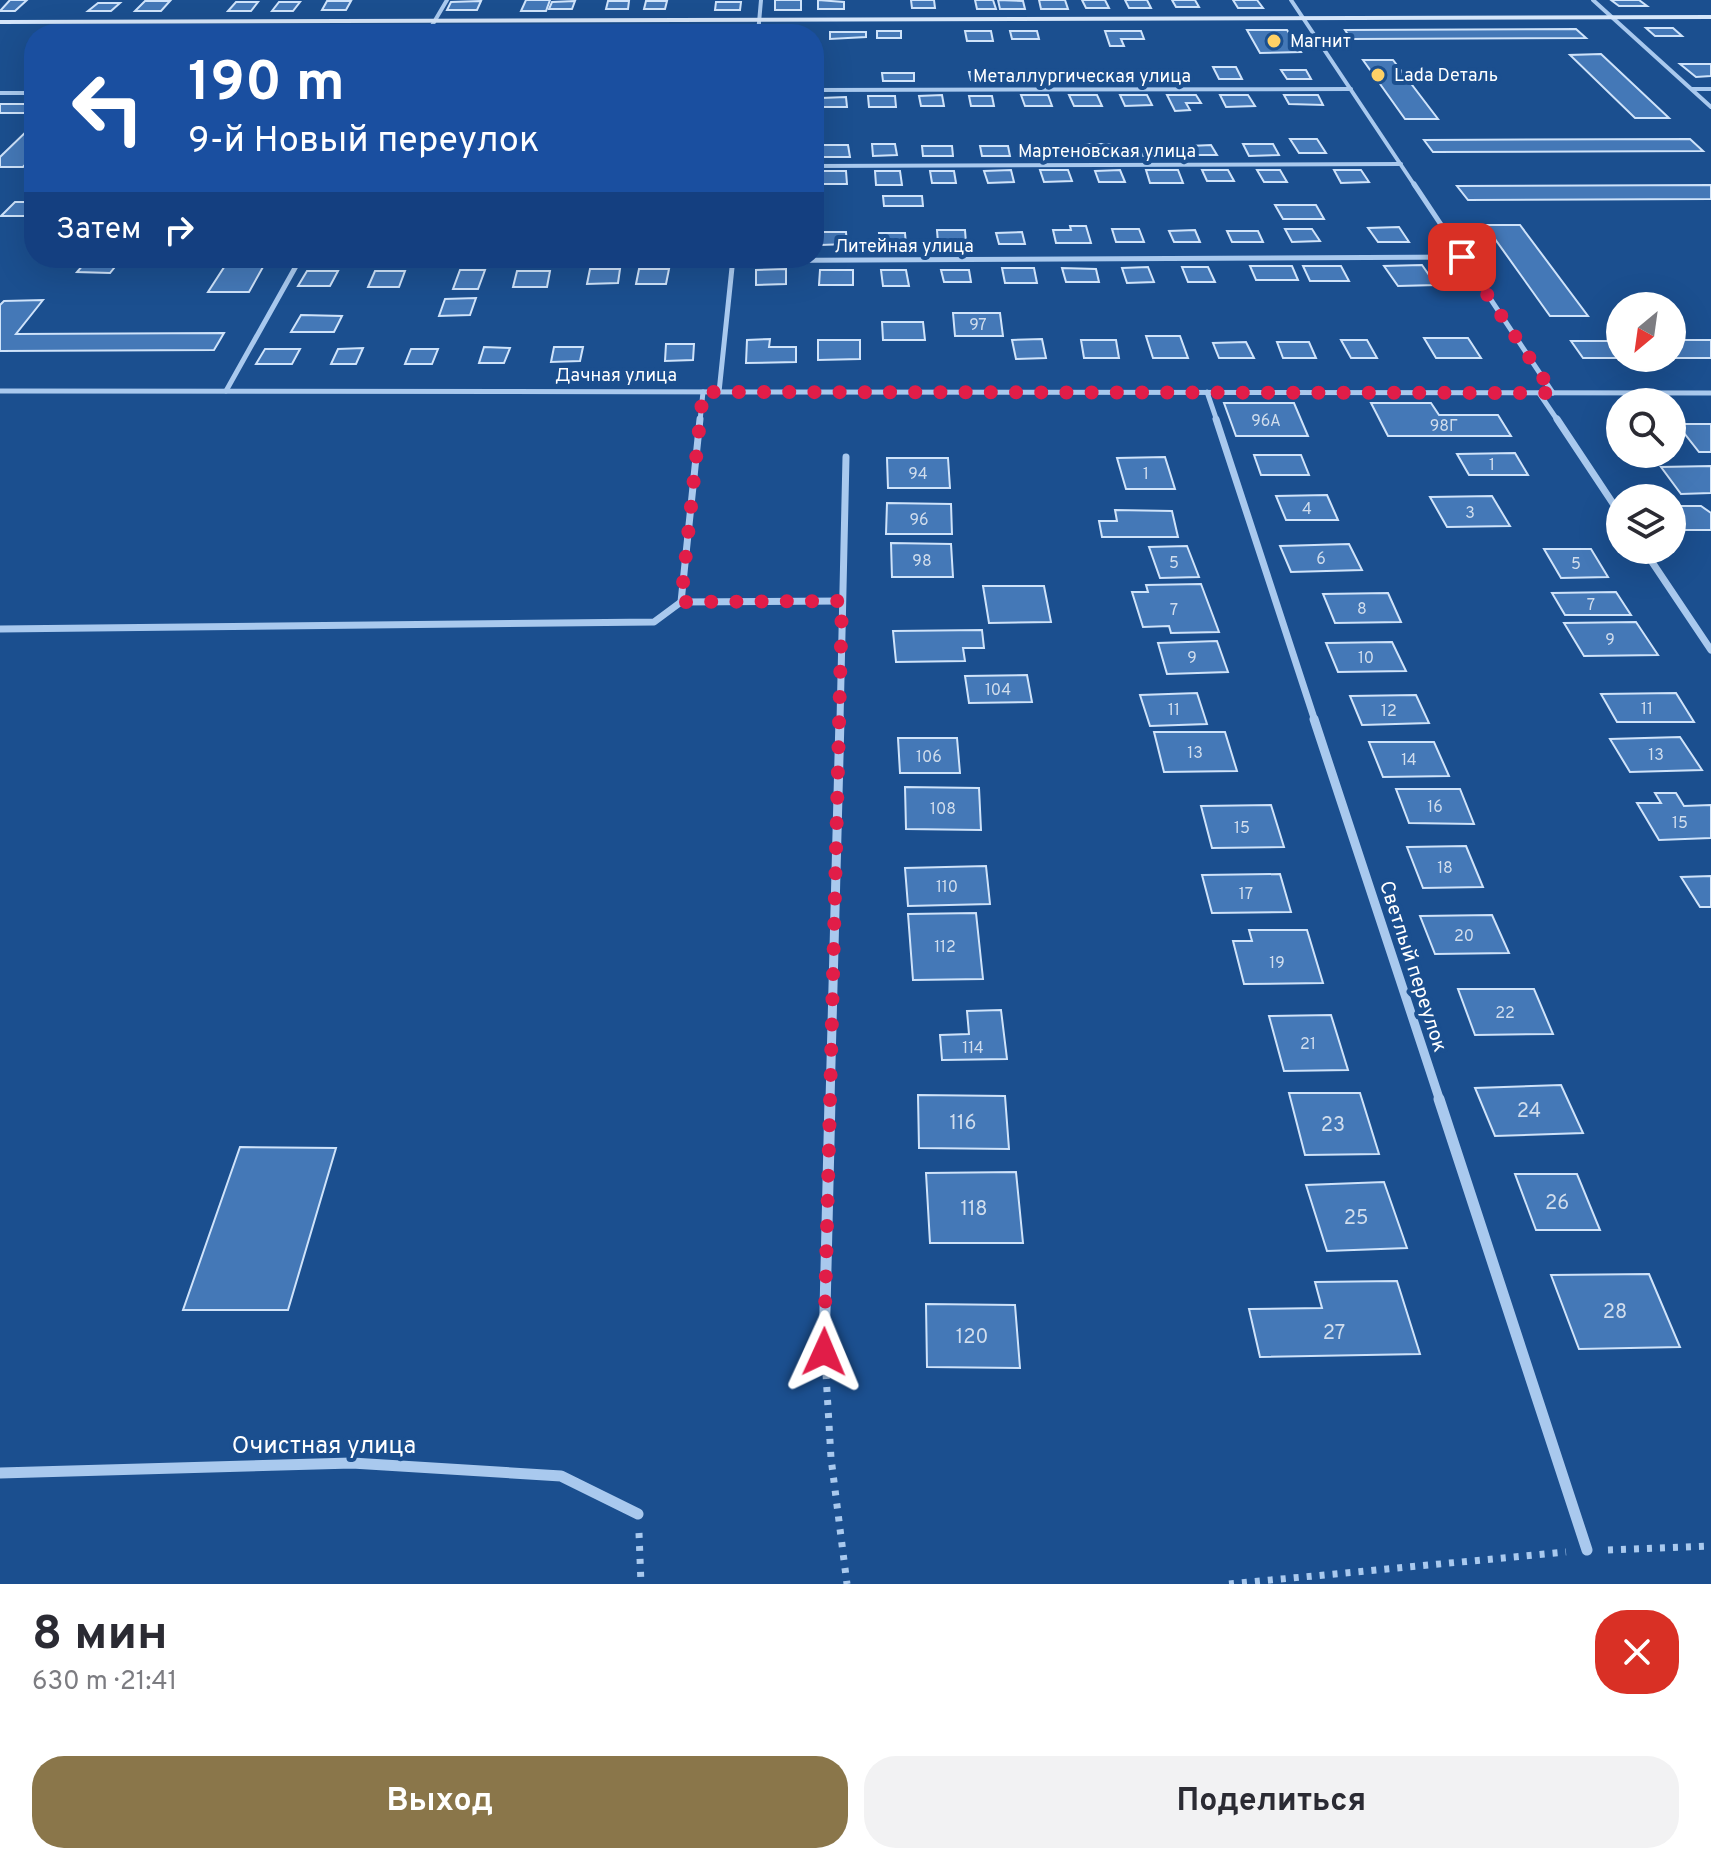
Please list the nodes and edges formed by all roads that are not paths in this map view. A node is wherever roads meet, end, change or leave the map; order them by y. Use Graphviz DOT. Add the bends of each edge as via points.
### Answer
graph roads {
  1 [pos="447,0"];
  2 [pos="761,0"];
  3 [pos="1291,0"];
  4 [pos="1593,0"];
  5 [pos="1612,17"];
  6 [pos="1711,17"];
  7 [pos="1304,18"];
  8 [pos="760,20"];
  9 [pos="435,21"];
  10 [pos="0,22"];
  11 [pos="433,24"];
  12 [pos="759,24"];
  13 [pos="1351,89"];
  14 [pos="1691,89"];
  15 [pos="1711,89"];
  16 [pos="824,90"];
  17 [pos="0,93"];
  18 [pos="24,93"];
  19 [pos="1711,107"];
  20 [pos="1401,164"];
  21 [pos="824,166"];
  22 [pos="1462,257"];
  23 [pos="824,259"];
  24 [pos="295,268"];
  25 [pos="732,268"];
  26 [pos="0,391"];
  27 [pos="226,391"];
  28 [pos="703,392"];
  29 [pos="719,392"];
  30 [pos="1207,392"];
  31 [pos="1539,393"];
  32 [pos="1553,393"];
  33 [pos="1711,393"];
  34 [pos="846,457"];
  35 [pos="1606,493"];
  36 [pos="1653,564"];
  37 [pos="842,601"];
  38 [pos="681,602"];
  39 [pos="0,629"];
  40 [pos="1711,650"];
  41 [pos="824,1352"];
  42 [pos="0,1473"];
  43 [pos="638,1514"];
  44 [pos="1587,1550"];
  1 -- 9 [label="street"];
  2 -- 8 [label="street"];
  3 -- 7 [label="street"];
  4 -- 5 [label="street"];
  5 -- 6 [label="street"];
  5 -- 7 [label="street"];
  5 -- 14 [label="street"];
  7 -- 8 [label="street"];
  7 -- 13 [label="street"];
  8 -- 9 [label="street"];
  8 -- 12 [label="street"];
  9 -- 10 [label="street"];
  9 -- 11 [label="street"];
  13 -- 16 [label="street, Металлургическая улица"];
  13 -- 20 [label="street"];
  14 -- 15 [label="street"];
  14 -- 19 [label="street"];
  17 -- 18 [label="street"];
  20 -- 21 [label="street, Мартеновская улица"];
  20 -- 22 [label="street"];
  22 -- 23 [label="street, Литейная улица"];
  22 -- 32 [label="street"];
  24 -- 27 [label="street"];
  25 -- 29 [label="street"];
  26 -- 27 [label="street, Дачная улица"];
  27 -- 28 [label="street, Дачная улица"];
  28 -- 29 [label="street, Дачная улица"];
  28 -- 38 [label="street"];
  29 -- 30 [label="street, Дачная улица"];
  30 -- 31 [label="street, Дачная улица"];
  30 -- 44 [label="street, Светлый переулок"];
  31 -- 32 [label="street, Дачная улица"];
  31 -- 35 [label="street"];
  32 -- 33 [label="street, Дачная улица"];
  34 -- 37 [label="street"];
  36 -- 40 [label="street"];
  37 -- 38 [label="street"];
  37 -- 41 [label="street"];
  38 -- 39 [label="street" via="654,622"];
  42 -- 43 [label="street, Очистная улица" via="352,1463 561,1476"];
}
